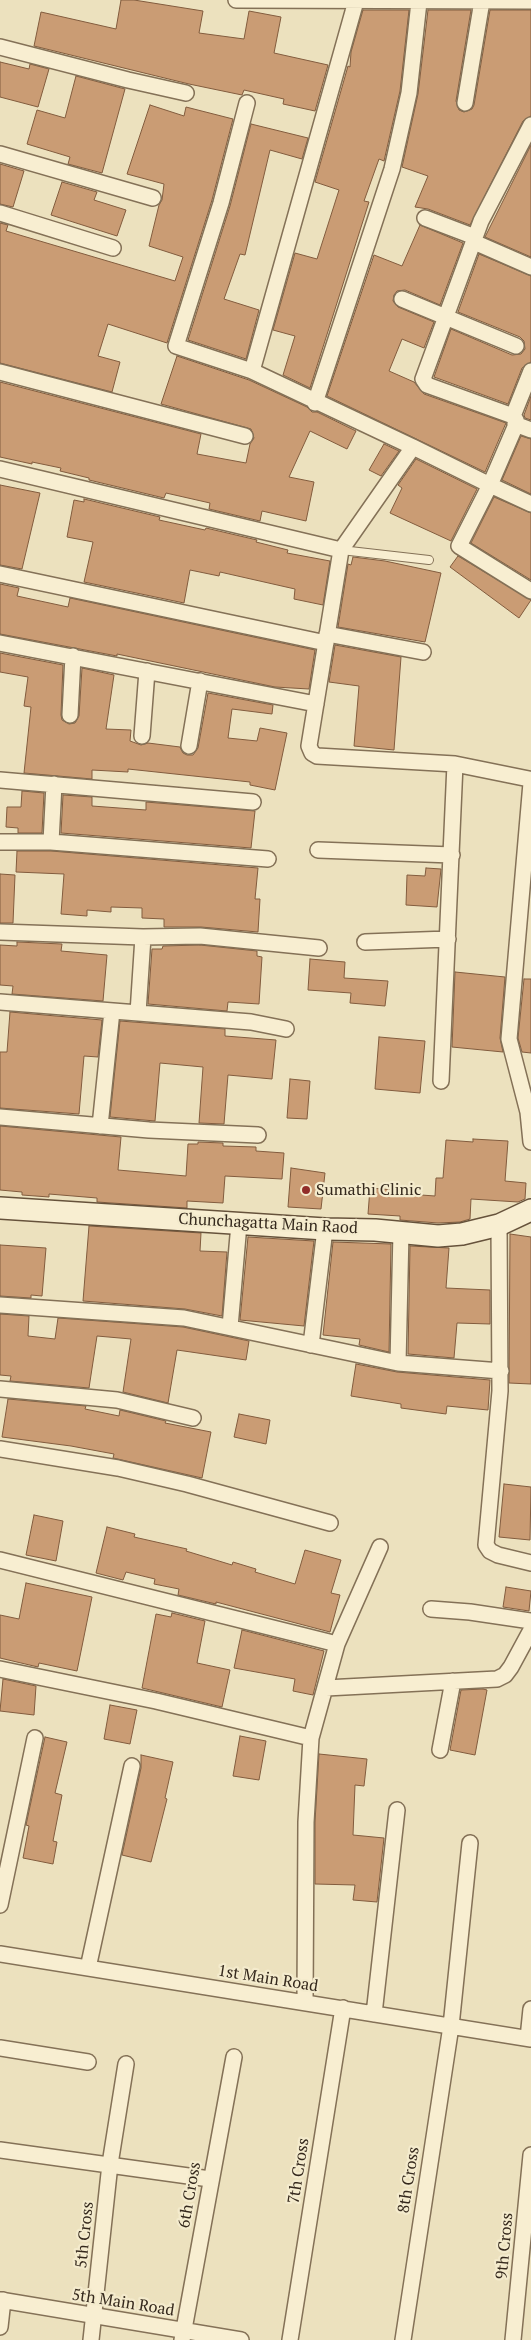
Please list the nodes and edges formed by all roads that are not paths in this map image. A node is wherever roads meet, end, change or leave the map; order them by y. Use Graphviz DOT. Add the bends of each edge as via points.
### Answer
graph roads {
  1 [pos="236,0"];
  2 [pos="356,1"];
  3 [pos="482,1"];
  4 [pos="531,1"];
  5 [pos="419,2"];
  6 [pos="0,47"];
  7 [pos="186,93"];
  8 [pos="248,103"];
  9 [pos="465,103"];
  10 [pos="531,126"];
  11 [pos="0,154"];
  12 [pos="153,198"];
  13 [pos="0,213"];
  14 [pos="425,218"];
  15 [pos="475,239"];
  16 [pos="113,248"];
  17 [pos="531,267"];
  18 [pos="402,299"];
  19 [pos="446,317"];
  20 [pos="516,346"];
  21 [pos="252,371"];
  22 [pos="531,371"];
  23 [pos="0,372"];
  24 [pos="315,402"];
  25 [pos="514,420"];
  26 [pos="531,430"];
  27 [pos="245,436"];
  28 [pos="413,448"];
  29 [pos="0,469"];
  30 [pos="490,485"];
  31 [pos="531,504"];
  32 [pos="341,550"];
  33 [pos="429,560"];
  34 [pos="0,574"];
  35 [pos="531,591"];
  36 [pos="326,639"];
  37 [pos="0,643"];
  38 [pos="423,652"];
  39 [pos="73,656"];
  40 [pos="148,671"];
  41 [pos="200,681"];
  42 [pos="316,704"];
  43 [pos="70,715"];
  44 [pos="142,736"];
  45 [pos="189,746"];
  46 [pos="456,764"];
  47 [pos="0,780"];
  48 [pos="54,784"];
  49 [pos="531,784"];
  50 [pos="253,802"];
  51 [pos="0,842"];
  52 [pos="51,842"];
  53 [pos="318,850"];
  54 [pos="452,856"];
  55 [pos="268,859"];
  56 [pos="527,862"];
  57 [pos="525,929"];
  58 [pos="0,932"];
  59 [pos="143,937"];
  60 [pos="448,939"];
  61 [pos="365,942"];
  62 [pos="319,948"];
  63 [pos="0,1002"];
  64 [pos="112,1011"];
  65 [pos="138,1013"];
  66 [pos="286,1029"];
  67 [pos="441,1081"];
  68 [pos="0,1117"];
  69 [pos="100,1126"];
  70 [pos="258,1136"];
  71 [pos="531,1142"];
  72 [pos="0,1208"];
  73 [pos="531,1210"];
  74 [pos="239,1224"];
  75 [pos="499,1225"];
  76 [pos="326,1229"];
  77 [pos="401,1232"];
  78 [pos="0,1305"];
  79 [pos="230,1327"];
  80 [pos="311,1345"];
  81 [pos="398,1363"];
  82 [pos="501,1371"];
  83 [pos="0,1389"];
  84 [pos="193,1418"];
  85 [pos="0,1449"];
  86 [pos="330,1523"];
  87 [pos="380,1547"];
  88 [pos="0,1560"];
  89 [pos="531,1563"];
  90 [pos="431,1610"];
  91 [pos="531,1621"];
  92 [pos="531,1630"];
  93 [pos="337,1644"];
  94 [pos="0,1669"];
  95 [pos="453,1681"];
  96 [pos="326,1688"];
  97 [pos="35,1738"];
  98 [pos="311,1738"];
  99 [pos="440,1750"];
  100 [pos="132,1766"];
  101 [pos="397,1810"];
  102 [pos="470,1843"];
  103 [pos="0,1905"];
  104 [pos="0,1954"];
  105 [pos="88,1968"];
  106 [pos="305,2002"];
  107 [pos="343,2008"];
  108 [pos="531,2009"];
  109 [pos="374,2014"];
  110 [pos="451,2026"];
  111 [pos="530,2039"];
  112 [pos="0,2048"];
  113 [pos="234,2057"];
  114 [pos="88,2062"];
  115 [pos="126,2064"];
  116 [pos="0,2150"];
  117 [pos="531,2155"];
  118 [pos="110,2164"];
  119 [pos="210,2179"];
  120 [pos="1,2300"];
  121 [pos="94,2316"];
  122 [pos="0,2327"];
  123 [pos="182,2335"];
  124 [pos="91,2340"];
  125 [pos="241,2340"];
  126 [pos="290,2340"];
  127 [pos="403,2340"];
  128 [pos="513,2340"];
  1 -- 2 [label="street"];
  2 -- 5 [label="street"];
  2 -- 21 [label="street"];
  3 -- 4 [label="street"];
  3 -- 5 [label="street"];
  3 -- 9 [label="street"];
  5 -- 24 [label="street" via="410,93 392,169"];
  6 -- 7 [label="street"];
  8 -- 21 [label="street" via="221,203 176,346"];
  10 -- 15 [label="street" via="481,221"];
  11 -- 12 [label="street"];
  13 -- 16 [label="street"];
  14 -- 15 [label="street"];
  15 -- 17 [label="street"];
  15 -- 19 [label="street"];
  18 -- 19 [label="street"];
  19 -- 20 [label="street"];
  19 -- 25 [label="street" via="424,382"];
  21 -- 24 [label="street"];
  22 -- 25 [label="street"];
  23 -- 27 [label="street"];
  24 -- 28 [label="street"];
  25 -- 26 [label="street"];
  25 -- 30 [label="street"];
  28 -- 30 [label="street"];
  28 -- 32 [label="street"];
  29 -- 32 [label="street"];
  30 -- 31 [label="street"];
  30 -- 35 [label="street" via="459,546"];
  32 -- 33 [label="lane"];
  32 -- 36 [label="street"];
  34 -- 36 [label="street"];
  36 -- 38 [label="street"];
  36 -- 42 [label="street"];
  37 -- 39 [label="street"];
  39 -- 40 [label="street"];
  39 -- 43 [label="street"];
  40 -- 41 [label="street"];
  40 -- 44 [label="street"];
  41 -- 42 [label="street"];
  41 -- 45 [label="street"];
  42 -- 46 [label="street" via="309,746 318,756"];
  46 -- 49 [label="street" via="524,777"];
  46 -- 54 [label="street"];
  47 -- 48 [label="street"];
  48 -- 50 [label="street"];
  48 -- 52 [label="street"];
  49 -- 56 [label="street"];
  51 -- 52 [label="street"];
  52 -- 55 [label="street"];
  53 -- 54 [label="street"];
  54 -- 60 [label="street"];
  56 -- 57 [label="street"];
  57 -- 71 [label="street" via="509,1039 528,1112"];
  58 -- 59 [label="street"];
  59 -- 62 [label="street" via="200,936"];
  59 -- 65 [label="street"];
  60 -- 61 [label="street"];
  60 -- 67 [label="street"];
  63 -- 64 [label="street"];
  64 -- 65 [label="street"];
  64 -- 69 [label="street"];
  65 -- 66 [label="street" via="251,1022"];
  68 -- 69 [label="street"];
  69 -- 70 [label="street"];
  72 -- 74 [label="street, Chunchagatta Main Raod"];
  73 -- 75 [label="street, Chunchagatta Main Raod"];
  74 -- 76 [label="street, Chunchagatta Main Raod"];
  74 -- 79 [label="street"];
  75 -- 77 [label="street, Chunchagatta Main Raod" via="438,1236"];
  75 -- 82 [label="street"];
  76 -- 77 [label="street, Chunchagatta Main Raod"];
  76 -- 80 [label="street"];
  77 -- 81 [label="street"];
  78 -- 79 [label="street" via="184,1318"];
  79 -- 80 [label="street"];
  80 -- 81 [label="street"];
  81 -- 82 [label="street"];
  82 -- 89 [label="street" via="486,1545 498,1555"];
  83 -- 84 [label="street" via="117,1400"];
  85 -- 86 [label="street" via="118,1468"];
  87 -- 93 [label="street"];
  88 -- 93 [label="street"];
  90 -- 91 [label="street"];
  92 -- 95 [label="street" via="505,1675 497,1679"];
  93 -- 96 [label="street"];
  94 -- 98 [label="street" via="156,1700"];
  95 -- 96 [label="street"];
  95 -- 99 [label="street"];
  96 -- 98 [label="street"];
  97 -- 103 [label="street"];
  98 -- 106 [label="street" via="306,1822"];
  100 -- 105 [label="street"];
  101 -- 109 [label="street"];
  102 -- 110 [label="street, 8th Cross"];
  104 -- 105 [label="street, 1st Main Road"];
  105 -- 106 [label="street, 1st Main Road"];
  106 -- 107 [label="street, 1st Main Road"];
  107 -- 109 [label="street, 1st Main Road"];
  107 -- 126 [label="street, 7th Cross"];
  108 -- 111 [label="street"];
  109 -- 110 [label="street, 1st Main Road"];
  110 -- 111 [label="street, 1st Main Road"];
  110 -- 127 [label="street, 8th Cross"];
  112 -- 114 [label="street"];
  113 -- 119 [label="street, 6th Cross"];
  115 -- 118 [label="street, 5th Cross"];
  116 -- 118 [label="street"];
  117 -- 128 [label="street, 9th Cross"];
  118 -- 119 [label="street"];
  118 -- 121 [label="street, 5th Cross"];
  119 -- 123 [label="street, 6th Cross"];
  120 -- 121 [label="street, 5th Main Road"];
  120 -- 122 [label="street"];
  121 -- 123 [label="street, 5th Main Road"];
  121 -- 124 [label="street, 5th Cross"];
  123 -- 125 [label="street, 5th Main Road"];
}
